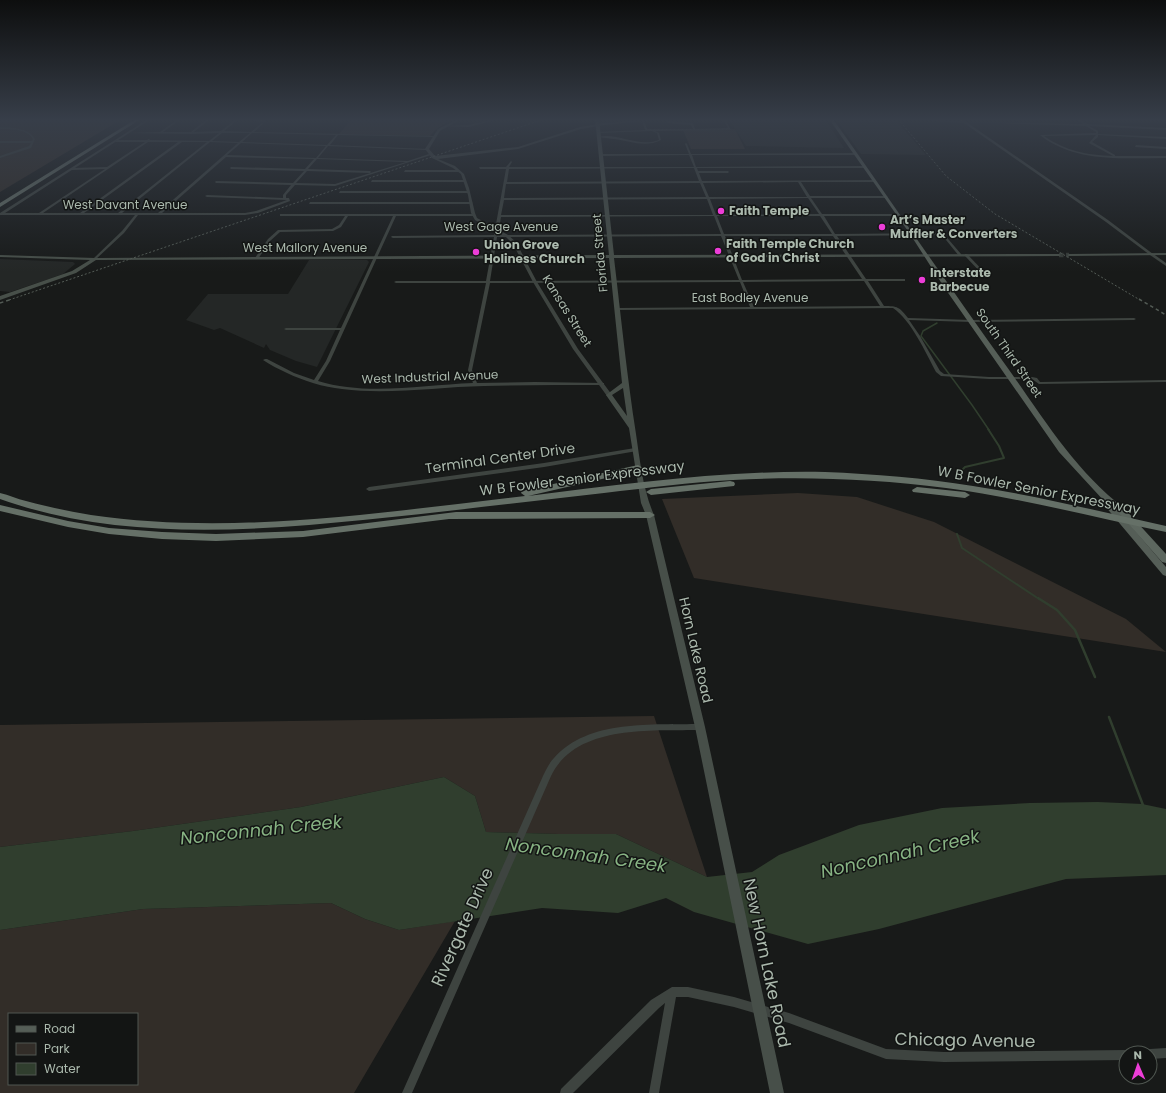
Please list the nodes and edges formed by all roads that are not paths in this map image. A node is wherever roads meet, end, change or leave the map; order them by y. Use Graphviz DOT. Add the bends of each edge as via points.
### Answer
graph roads {
  1 [pos="47,170"];
  2 [pos="56,170"];
  3 [pos="69,170"];
  4 [pos="104,170"];
  5 [pos="141,170"];
  6 [pos="174,170"];
  7 [pos="209,170"];
  8 [pos="306,170"];
  9 [pos="384,170"];
  10 [pos="508,170"];
  11 [pos="603,170"];
  12 [pos="697,170"];
  13 [pos="867,170"];
  14 [pos="1034,170"];
  15 [pos="405,171"];
  16 [pos="458,171"];
  17 [pos="375,173"];
  18 [pos="698,174"];
  19 [pos="728,174"];
  20 [pos="372,181"];
  21 [pos="464,181"];
  22 [pos="874,181"];
  23 [pos="216,182"];
  24 [pos="604,182"];
  25 [pos="702,182"];
  26 [pos="799,182"];
  27 [pos="506,183"];
  28 [pos="294,184"];
  29 [pos="340,192"];
  30 [pos="468,192"];
  31 [pos="207,196"];
  32 [pos="886,197"];
  33 [pos="1,198"];
  34 [pos="285,198"];
  35 [pos="606,198"];
  36 [pos="708,198"];
  37 [pos="810,198"];
  38 [pos="503,199"];
  39 [pos="310,203"];
  40 [pos="471,203"];
  41 [pos="0,206"];
  42 [pos="6,214"];
  43 [pos="40,214"];
  44 [pos="81,214"];
  45 [pos="120,214"];
  46 [pos="137,214"];
  47 [pos="159,214"];
  48 [pos="281,215"];
  49 [pos="347,215"];
  50 [pos="395,215"];
  51 [pos="472,215"];
  52 [pos="715,215"];
  53 [pos="822,215"];
  54 [pos="898,215"];
  55 [pos="500,216"];
  56 [pos="607,216"];
  57 [pos="498,231"];
  58 [pos="834,234"];
  59 [pos="912,234"];
  60 [pos="610,235"];
  61 [pos="723,235"];
  62 [pos="497,236"];
  63 [pos="507,236"];
  64 [pos="393,237"];
  65 [pos="1151,254"];
  66 [pos="1166,254"];
  67 [pos="926,255"];
  68 [pos="960,255"];
  69 [pos="966,255"];
  70 [pos="1058,255"];
  71 [pos="1069,255"];
  72 [pos="0,256"];
  73 [pos="848,256"];
  74 [pos="522,257"];
  75 [pos="611,257"];
  76 [pos="732,257"];
  77 [pos="257,258"];
  78 [pos="374,258"];
  79 [pos="492,258"];
  80 [pos="95,259"];
  81 [pos="1166,265"];
  82 [pos="987,277"];
  83 [pos="865,280"];
  84 [pos="904,280"];
  85 [pos="614,281"];
  86 [pos="741,281"];
  87 [pos="396,282"];
  88 [pos="488,282"];
  89 [pos="535,282"];
  90 [pos="0,298"];
  91 [pos="884,307"];
  92 [pos="617,308"];
  93 [pos="752,308"];
  94 [pos="1134,319"];
  95 [pos="907,320"];
  96 [pos="971,321"];
  97 [pos="286,329"];
  98 [pos="343,329"];
  99 [pos="265,360"];
  100 [pos="1166,381"];
  101 [pos="315,382"];
  102 [pos="475,384"];
  103 [pos="602,384"];
  104 [pos="625,384"];
  105 [pos="610,395"];
  106 [pos="632,429"];
  107 [pos="635,450"];
  108 [pos="639,472"];
  109 [pos="369,489"];
  110 [pos="0,496"];
  111 [pos="1104,497"];
  112 [pos="0,508"];
  113 [pos="1121,510"];
  114 [pos="441,512"];
  115 [pos="650,515"];
  116 [pos="1166,529"];
  117 [pos="1166,535"];
  118 [pos="1166,560"];
  119 [pos="1166,573"];
  120 [pos="700,727"];
  121 [pos="724,840"];
  122 [pos="672,992"];
  123 [pos="1118,1055"];
  124 [pos="407,1093"];
  125 [pos="565,1093"];
  126 [pos="654,1093"];
  127 [pos="778,1093"];
  1 -- 33 [label="highway"];
  2 -- 41 [label="highway"];
  3 -- 42 [label="street" via="1,214"];
  4 -- 43 [label="street"];
  5 -- 44 [label="street"];
  6 -- 45 [label="street"];
  7 -- 47 [label="street"];
  8 -- 17 [label="street"];
  8 -- 28 [label="street"];
  9 -- 17 [label="street"];
  10 -- 27 [label="street"];
  11 -- 24 [label="main road, Florida Street"];
  12 -- 18 [label="street"];
  13 -- 22 [label="main road, South Third Street"];
  14 -- 65 [label="street"];
  15 -- 16 [label="street"];
  16 -- 21 [label="street"];
  17 -- 28 [label="street" via="335,185"];
  18 -- 19 [label="street"];
  18 -- 25 [label="street"];
  20 -- 21 [label="street"];
  21 -- 30 [label="street"];
  22 -- 26 [label="street"];
  22 -- 32 [label="main road, South Third Street"];
  23 -- 28 [label="street"];
  24 -- 25 [label="street"];
  24 -- 27 [label="street"];
  24 -- 35 [label="main road, Florida Street"];
  25 -- 26 [label="street"];
  25 -- 36 [label="street"];
  26 -- 37 [label="street"];
  27 -- 38 [label="street"];
  28 -- 34 [label="street" via="284,195"];
  29 -- 30 [label="street"];
  30 -- 40 [label="street"];
  31 -- 34 [label="street"];
  32 -- 37 [label="street"];
  32 -- 54 [label="main road, South Third Street"];
  34 -- 47 [label="street, West Davant Avenue" via="289,200 245,214"];
  35 -- 36 [label="street"];
  35 -- 38 [label="street"];
  35 -- 56 [label="main road, Florida Street"];
  36 -- 37 [label="street"];
  36 -- 52 [label="street"];
  37 -- 53 [label="street"];
  38 -- 55 [label="street"];
  39 -- 40 [label="street"];
  40 -- 51 [label="street"];
  42 -- 43 [label="street, West Davant Avenue"];
  43 -- 44 [label="street, West Davant Avenue"];
  44 -- 45 [label="street, West Davant Avenue"];
  45 -- 46 [label="street, West Davant Avenue"];
  46 -- 47 [label="street, West Davant Avenue"];
  46 -- 80 [label="street" via="123,232"];
  48 -- 49 [label="street"];
  49 -- 50 [label="street"];
  49 -- 77 [label="street" via="340,226 333,230 279,231 269,240"];
  50 -- 51 [label="street"];
  50 -- 78 [label="street"];
  51 -- 57 [label="street, Kansas Street" via="481,223"];
  52 -- 53 [label="street"];
  52 -- 56 [label="street"];
  52 -- 61 [label="street"];
  53 -- 54 [label="street"];
  53 -- 58 [label="street"];
  54 -- 59 [label="main road, South Third Street"];
  55 -- 56 [label="street"];
  55 -- 57 [label="street"];
  56 -- 60 [label="main road, Florida Street"];
  57 -- 62 [label="street"];
  57 -- 63 [label="street, Kansas Street"];
  58 -- 59 [label="street, West Gage Avenue"];
  58 -- 61 [label="street, West Gage Avenue"];
  58 -- 73 [label="street"];
  59 -- 67 [label="main road, South Third Street"];
  59 -- 68 [label="street, West Gage Avenue" via="942,234"];
  60 -- 61 [label="street, West Gage Avenue"];
  60 -- 63 [label="street, West Gage Avenue"];
  60 -- 75 [label="main road, Florida Street"];
  61 -- 76 [label="street"];
  62 -- 63 [label="street, West Gage Avenue"];
  62 -- 64 [label="street, West Gage Avenue"];
  62 -- 79 [label="street"];
  63 -- 74 [label="street, Kansas Street" via="515,243"];
  65 -- 66 [label="main road"];
  65 -- 71 [label="main road"];
  65 -- 81 [label="street"];
  67 -- 68 [label="main road, West Mallory Avenue"];
  67 -- 73 [label="main road, West Mallory Avenue"];
  67 -- 96 [label="main road, South Third Street"];
  68 -- 69 [label="main road, West Mallory Avenue"];
  69 -- 70 [label="main road, West Mallory Avenue"];
  69 -- 82 [label="street"];
  72 -- 80 [label="main road, West Mallory Avenue"];
  73 -- 76 [label="main road, West Mallory Avenue"];
  73 -- 83 [label="street"];
  74 -- 75 [label="main road, West Mallory Avenue"];
  74 -- 79 [label="main road, West Mallory Avenue"];
  74 -- 89 [label="street, Kansas Street"];
  75 -- 76 [label="main road, West Mallory Avenue"];
  75 -- 85 [label="main road, Florida Street"];
  76 -- 86 [label="street"];
  77 -- 78 [label="main road, West Mallory Avenue"];
  77 -- 80 [label="main road, West Mallory Avenue"];
  78 -- 79 [label="main road, West Mallory Avenue"];
  78 -- 98 [label="street"];
  79 -- 88 [label="street"];
  80 -- 90 [label="main road" via="74,272"];
  83 -- 84 [label="street"];
  83 -- 86 [label="street"];
  83 -- 91 [label="street"];
  85 -- 86 [label="street"];
  85 -- 89 [label="street"];
  85 -- 92 [label="main road, Florida Street"];
  86 -- 93 [label="street"];
  87 -- 88 [label="street"];
  88 -- 89 [label="street"];
  88 -- 102 [label="street" via="470,370"];
  89 -- 103 [label="street, Kansas Street" via="576,349"];
  91 -- 93 [label="street, East Bodley Avenue"];
  91 -- 95 [label="street, East Bodley Avenue" via="898,308"];
  92 -- 93 [label="street, East Bodley Avenue"];
  92 -- 104 [label="main road, Florida Street"];
  94 -- 96 [label="street"];
  95 -- 96 [label="street"];
  95 -- 100 [label="street, East Bodley Avenue" via="938,372 946,375 1032,378 1039,383"];
  96 -- 111 [label="main road, South Third Street" via="1062,450"];
  97 -- 98 [label="street"];
  98 -- 101 [label="street"];
  99 -- 101 [label="street, West Industrial Avenue" via="286,372"];
  101 -- 102 [label="street, West Industrial Avenue" via="360,390"];
  102 -- 103 [label="street, West Industrial Avenue"];
  103 -- 105 [label="street, Kansas Street"];
  104 -- 105 [label="main road"];
  104 -- 106 [label="main road, Florida Street"];
  105 -- 106 [label="main road, Kansas Street"];
  106 -- 107 [label="main road, Kansas Street"];
  107 -- 108 [label="main road, Kansas Street"];
  107 -- 109 [label="street, Terminal Center Drive"];
  108 -- 114 [label="highway"];
  108 -- 115 [label="main road, Horn Lake Road"];
  110 -- 114 [label="highway, W B Fowler Senior Expressway" via="66,514 120,522 188,527 272,526"];
  111 -- 113 [label="main road, South Third Street"];
  111 -- 119 [label="main road, South Third Street" via="1110,508"];
  112 -- 114 [label="highway, W B Fowler Senior Expressway" via="109,531 179,536 251,537 323,532"];
  113 -- 118 [label="highway, South Third Street"];
  114 -- 115 [label="highway"];
  114 -- 116 [label="highway, W B Fowler Senior Expressway" via="696,479 814,475 946,485"];
  114 -- 117 [label="highway, W B Fowler Senior Expressway" via="690,488 804,482 891,487 968,496 1035,506"];
  115 -- 120 [label="main road, Horn Lake Road"];
  120 -- 121 [label="main road, Horn Lake Road"];
  120 -- 124 [label="street, Rivergate Drive" via="602,734 576,744 558,759 532,809"];
  121 -- 127 [label="main road, New Horn Lake Road"];
  122 -- 123 [label="street, Chicago Avenue" via="688,992 734,1002 789,1018 886,1054 944,1057"];
  122 -- 125 [label="street" via="655,1004"];
  122 -- 126 [label="street"];
}
